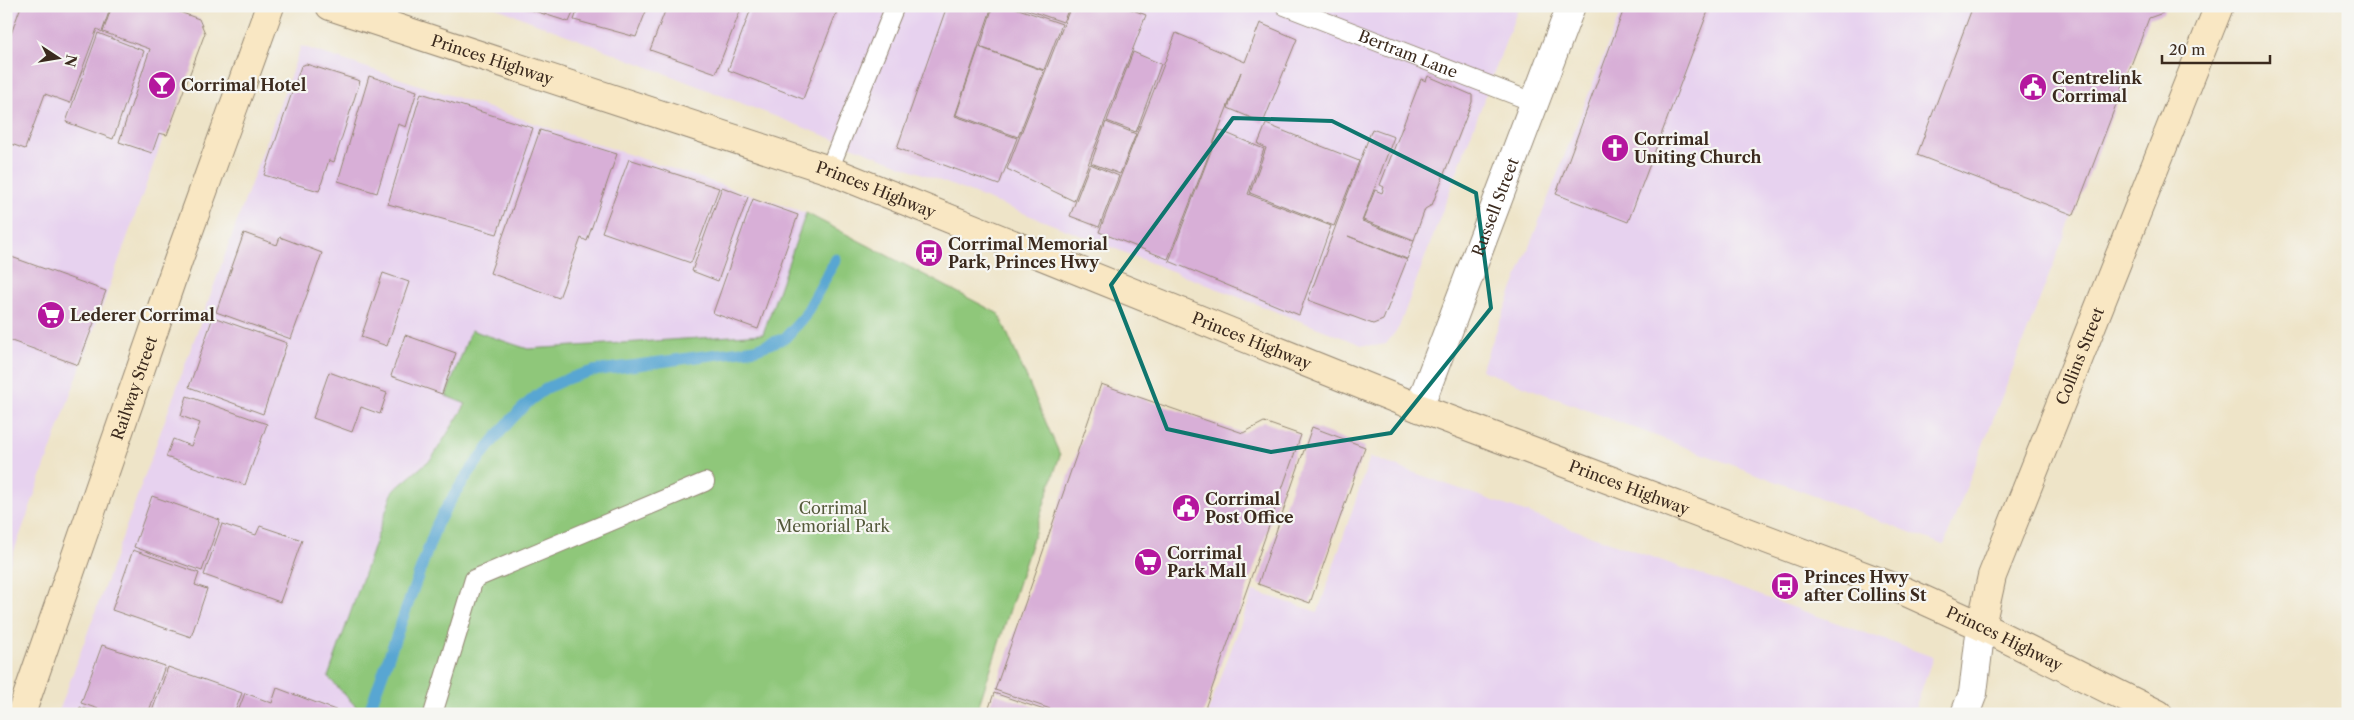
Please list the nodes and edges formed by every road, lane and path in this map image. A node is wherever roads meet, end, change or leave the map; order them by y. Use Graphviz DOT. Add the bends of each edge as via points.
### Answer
graph roads {
  1 [pos="270,6"];
  2 [pos="330,6"];
  3 [pos="895,6"];
  4 [pos="1285,6"];
  5 [pos="1571,6"];
  6 [pos="2220,6"];
  7 [pos="1533,102"];
  8 [pos="829,170"];
  9 [pos="1419,408"];
  10 [pos="705,482"];
  11 [pos="1981,626"];
  12 [pos="21,714"];
  13 [pos="433,714"];
  14 [pos="1965,714"];
  15 [pos="2158,714"];
  1 -- 12 [label="main road, Railway Street"];
  2 -- 8 [label="main road, Princes Highway"];
  3 -- 8 [label="lane"];
  4 -- 7 [label="lane, Bertram Lane"];
  5 -- 7 [label="street, Russell Street"];
  6 -- 11 [label="main road, Collins Street" via="1992,576"];
  7 -- 9 [label="street, Russell Street"];
  8 -- 9 [label="main road, Princes Highway"];
  9 -- 11 [label="main road, Princes Highway" via="1904,591"];
  10 -- 13 [label="lane" via="474,579"];
  11 -- 14 [label="street, Collins Street" via="1973,693"];
  11 -- 15 [label="main road, Princes Highway"];
}
